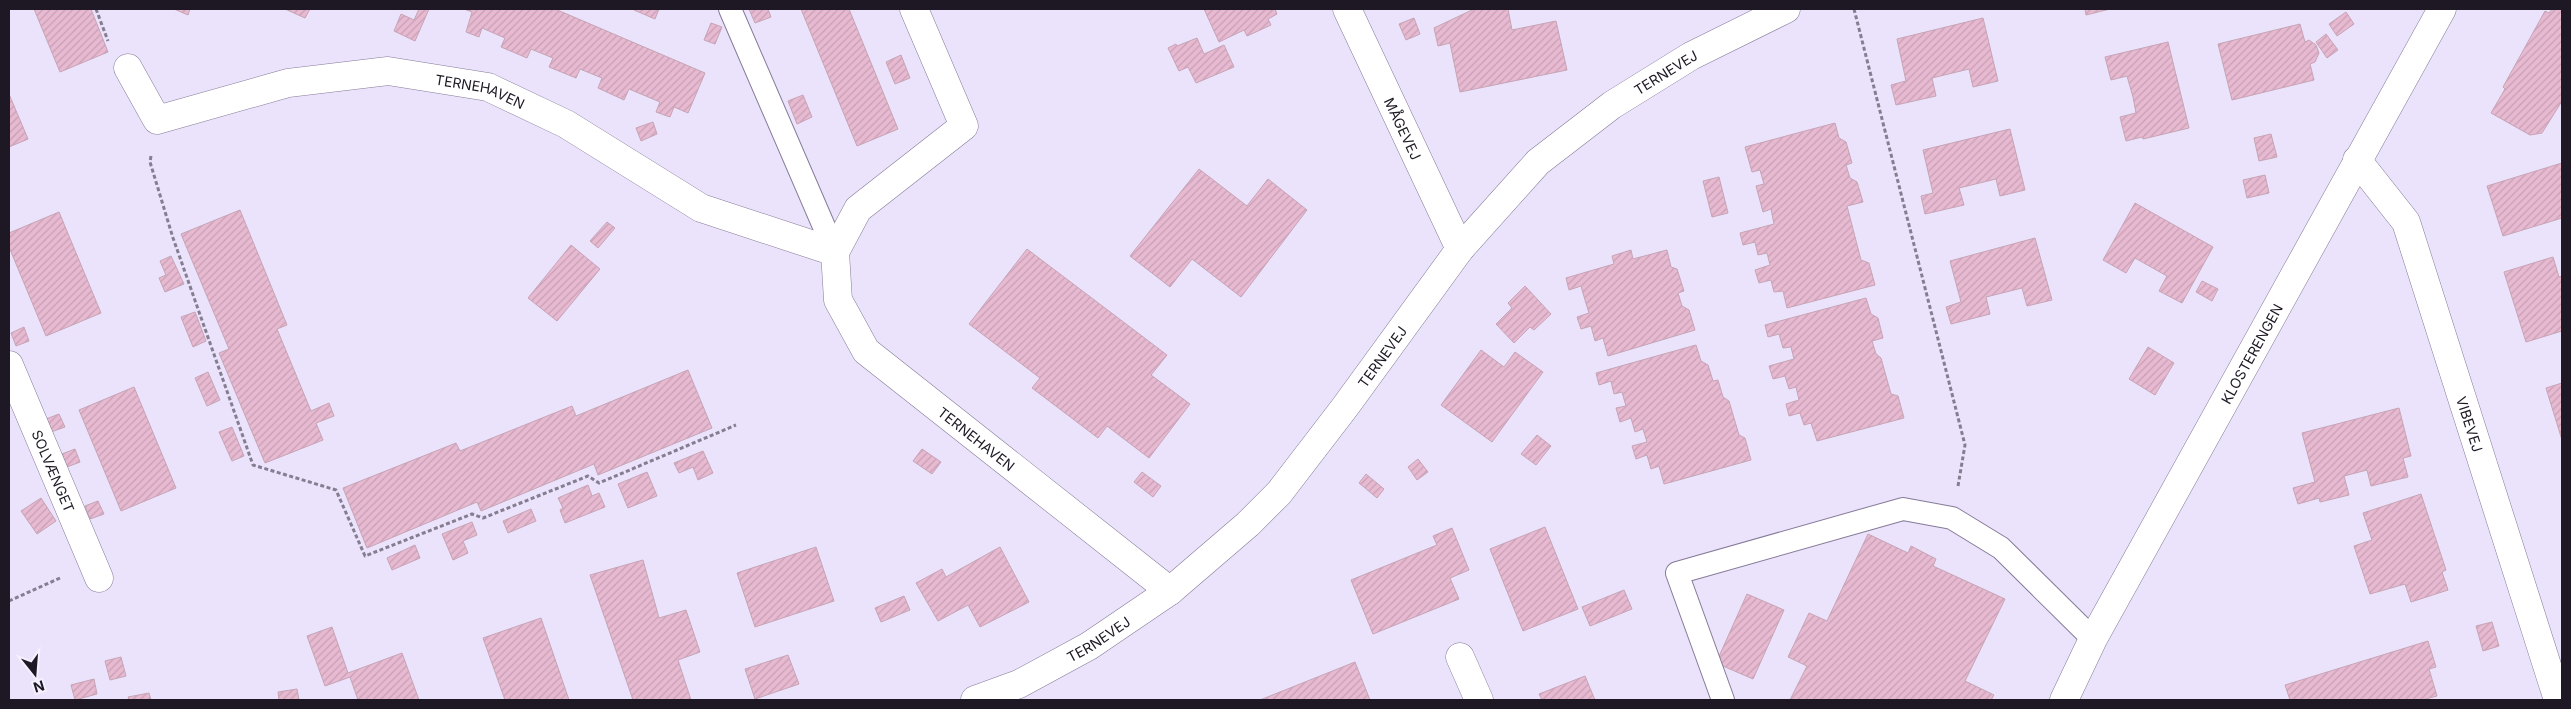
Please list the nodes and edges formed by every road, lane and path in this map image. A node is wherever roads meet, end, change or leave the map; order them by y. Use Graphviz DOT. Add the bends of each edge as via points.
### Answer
graph roads {
  1 [pos="730,9"];
  2 [pos="914,9"];
  3 [pos="1348,9"];
  4 [pos="1786,9"];
  5 [pos="1854,9"];
  6 [pos="2442,9"];
  7 [pos="128,68"];
  8 [pos="157,120"];
  9 [pos="2358,160"];
  10 [pos="1460,249"];
  11 [pos="835,252"];
  12 [pos="9,365"];
  13 [pos="736,425"];
  14 [pos="1952,518"];
  15 [pos="96,571"];
  16 [pos="1170,592"];
  17 [pos="9,600"];
  18 [pos="2093,639"];
  19 [pos="1460,656"];
  20 [pos="975,700"];
  21 [pos="1479,700"];
  22 [pos="1723,700"];
  23 [pos="2064,700"];
  24 [pos="2558,700"];
  1 -- 11 [label="lane, TERNEHAVEN"];
  2 -- 11 [label="street" via="964,126 858,208"];
  3 -- 10 [label="street, MÅGEVEJ"];
  4 -- 10 [label="street, TERNEVEJ" via="1691,56 1612,105 1538,162"];
  5 -- 14 [label="path" via="1965,445"];
  6 -- 9 [label="street, KLOSTERENGEN"];
  7 -- 8 [label="street"];
  8 -- 11 [label="street, TERNEHAVEN" via="288,83 388,71 488,87 566,124 701,208"];
  8 -- 13 [label="path" via="150,162 173,238 253,465 336,490 365,556 472,514 483,518 588,476 599,483"];
  9 -- 18 [label="street, KLOSTERENGEN"];
  9 -- 24 [label="street, VIBEVEJ" via="2406,222"];
  10 -- 16 [label="street, TERNEVEJ" via="1279,493"];
  11 -- 16 [label="street, TERNEHAVEN" via="838,300 866,351"];
  12 -- 15 [label="street, SOLVÆNGET"];
  14 -- 18 [label="lane" via="2001,548"];
  14 -- 22 [label="lane" via="1903,509 1677,573"];
  15 -- 17 [label="path"];
  16 -- 20 [label="street, TERNEVEJ" via="1088,646 1019,684"];
  18 -- 23 [label="street, KLOSTERENGEN"];
  19 -- 21 [label="street"];
}
